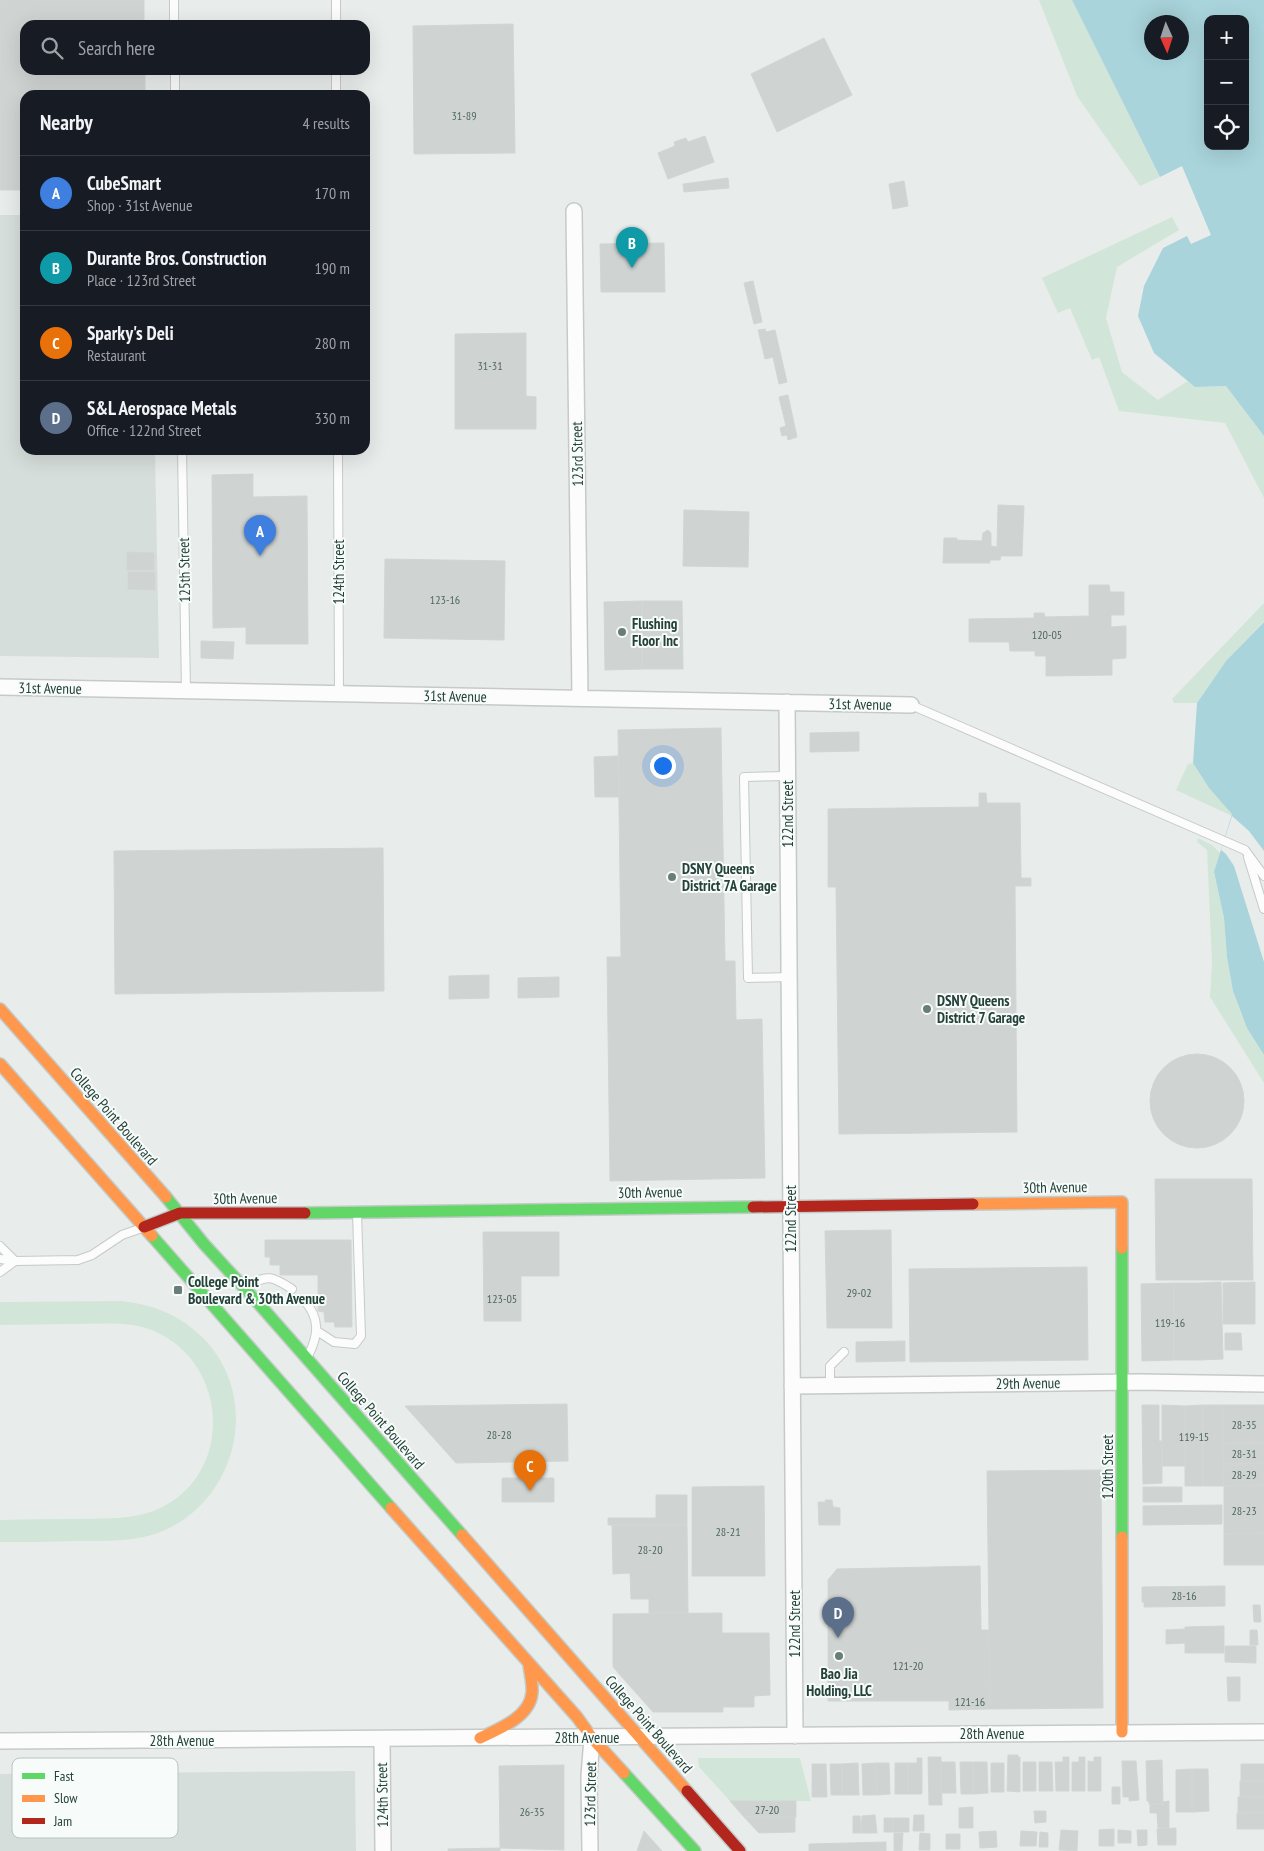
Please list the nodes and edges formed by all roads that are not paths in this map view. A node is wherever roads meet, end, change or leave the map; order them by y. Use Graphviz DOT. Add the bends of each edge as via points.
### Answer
graph roads {
  1 [pos="174,0"];
  2 [pos="336,0"];
  3 [pos="174,20"];
  4 [pos="336,20"];
  5 [pos="175,75"];
  6 [pos="336,75"];
  7 [pos="176,90"];
  8 [pos="336,90"];
  9 [pos="574,211"];
  10 [pos="182,455"];
  11 [pos="338,455"];
  12 [pos="0,687"];
  13 [pos="186,691"];
  14 [pos="339,694"];
  15 [pos="580,698"];
  16 [pos="786,702"];
  17 [pos="911,705"];
  18 [pos="787,776"];
  19 [pos="1246,850"];
  20 [pos="1264,876"];
  21 [pos="1264,909"];
  22 [pos="788,977"];
  23 [pos="0,1009"];
  24 [pos="0,1064"];
  25 [pos="1122,1202"];
  26 [pos="790,1206"];
  27 [pos="358,1211"];
  28 [pos="180,1213"];
  29 [pos="144,1228"];
  30 [pos="0,1246"];
  31 [pos="0,1252"];
  32 [pos="0,1259"];
  33 [pos="15,1262"];
  34 [pos="0,1266"];
  35 [pos="0,1272"];
  36 [pos="244,1286"];
  37 [pos="292,1289"];
  38 [pos="304,1300"];
  39 [pos="317,1331"];
  40 [pos="844,1352"];
  41 [pos="306,1357"];
  42 [pos="1122,1382"];
  43 [pos="1264,1384"];
  44 [pos="830,1385"];
  45 [pos="792,1386"];
  46 [pos="529,1665"];
  47 [pos="1122,1732"];
  48 [pos="1263,1732"];
  49 [pos="794,1736"];
  50 [pos="640,1737"];
  51 [pos="480,1738"];
  52 [pos="592,1738"];
  53 [pos="382,1739"];
  54 [pos="0,1741"];
  55 [pos="383,1851"];
  56 [pos="590,1851"];
  57 [pos="695,1851"];
  58 [pos="740,1851"];
  1 -- 3 [label="lane"];
  2 -- 4 [label="lane"];
  5 -- 7 [label="lane"];
  6 -- 8 [label="lane"];
  9 -- 15 [label="street, 123rd Street"];
  10 -- 13 [label="lane, 125th Street"];
  11 -- 14 [label="lane, 124th Street"];
  12 -- 13 [label="street, 31st Avenue"];
  13 -- 14 [label="street, 31st Avenue"];
  14 -- 15 [label="street, 31st Avenue"];
  15 -- 16 [label="street, 31st Avenue"];
  16 -- 17 [label="street, 31st Avenue"];
  16 -- 18 [label="street, 122nd Street"];
  17 -- 19 [label="lane"];
  18 -- 22 [label="street, 122nd Street"];
  18 -- 22 [label="lane" via="744,777 748,978"];
  19 -- 20 [label="lane"];
  19 -- 21 [label="lane"];
  22 -- 26 [label="street, 122nd Street"];
  23 -- 28 [label="main road, College Point Boulevard"];
  24 -- 29 [label="main road"];
  25 -- 26 [label="main road, 30th Avenue"];
  25 -- 42 [label="main road, 120th Street"];
  26 -- 27 [label="main road, 30th Avenue"];
  26 -- 45 [label="street, 122nd Street"];
  27 -- 28 [label="main road, 30th Avenue"];
  27 -- 39 [label="lane" via="361,1336 355,1344 334,1342"];
  28 -- 29 [label="main road"];
  28 -- 36 [label="main road, College Point Boulevard"];
  29 -- 33 [label="lane" via="122,1234 92,1255 78,1260"];
  29 -- 46 [label="main road"];
  30 -- 33 [label="lane"];
  31 -- 33 [label="lane"];
  32 -- 33 [label="lane"];
  33 -- 34 [label="lane"];
  33 -- 35 [label="lane"];
  36 -- 37 [label="lane" via="264,1278 275,1278"];
  36 -- 41 [label="main road, College Point Boulevard"];
  38 -- 39 [label="lane" via="311,1308"];
  39 -- 41 [label="lane"];
  40 -- 44 [label="lane" via="830,1366"];
  41 -- 50 [label="main road, College Point Boulevard"];
  42 -- 43 [label="street, 29th Avenue"];
  42 -- 44 [label="street, 29th Avenue"];
  42 -- 47 [label="main road, 120th Street"];
  44 -- 45 [label="street, 29th Avenue"];
  45 -- 49 [label="street, 122nd Street"];
  46 -- 51 [label="main road" via="532,1695 528,1703 517,1719"];
  46 -- 52 [label="main road" via="578,1717"];
  47 -- 48 [label="street, 28th Avenue"];
  47 -- 49 [label="street, 28th Avenue"];
  49 -- 50 [label="street, 28th Avenue"];
  50 -- 52 [label="street, 28th Avenue"];
  50 -- 58 [label="main road, College Point Boulevard"];
  51 -- 52 [label="street, 28th Avenue"];
  51 -- 53 [label="street, 28th Avenue"];
  52 -- 56 [label="street, 123rd Street"];
  52 -- 57 [label="main road"];
  53 -- 54 [label="street, 28th Avenue"];
  53 -- 55 [label="street, 124th Street"];
}
